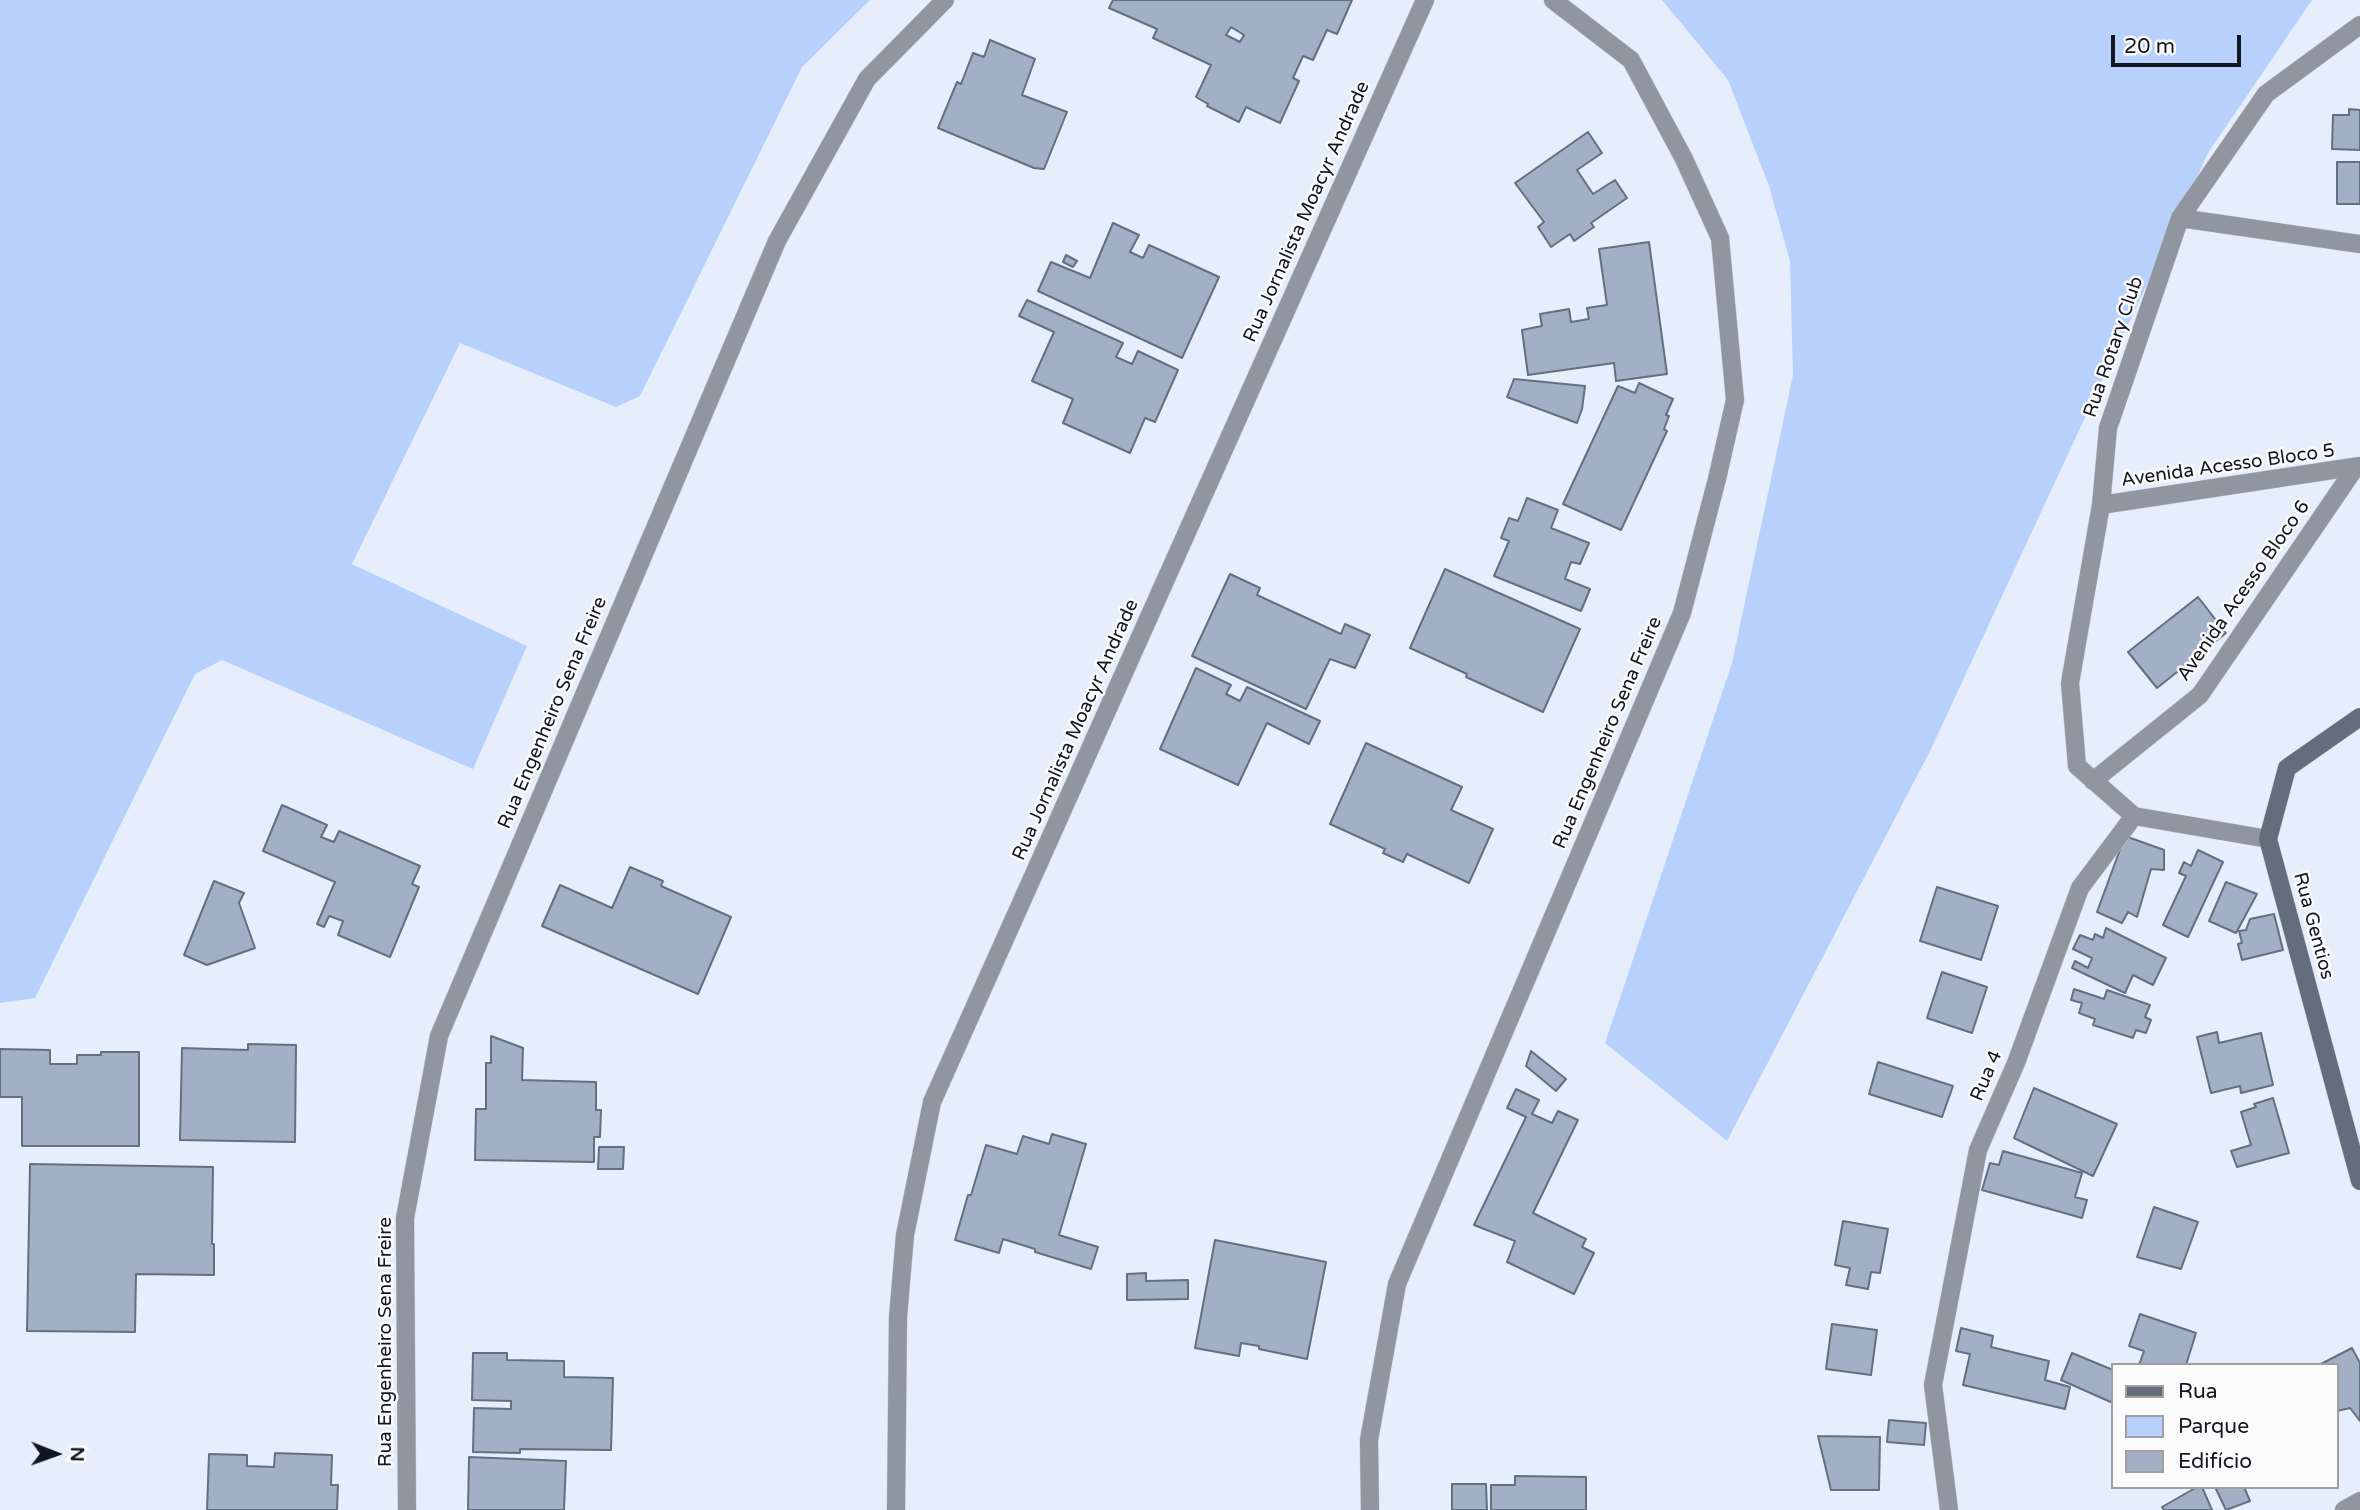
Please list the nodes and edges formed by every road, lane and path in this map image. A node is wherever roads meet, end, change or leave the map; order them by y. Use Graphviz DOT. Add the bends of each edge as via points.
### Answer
graph roads {
  1 [pos="945,0"];
  2 [pos="1425,0"];
  3 [pos="1553,0"];
  4 [pos="2360,25"];
  5 [pos="2180,218"];
  6 [pos="2360,244"];
  7 [pos="2357,467"];
  8 [pos="2101,506"];
  9 [pos="2360,717"];
  10 [pos="2093,781"];
  11 [pos="2134,816"];
  12 [pos="2268,839"];
  13 [pos="2360,1181"];
  14 [pos="2360,1501"];
  15 [pos="407,1510"];
  16 [pos="896,1510"];
  17 [pos="1370,1510"];
  18 [pos="1949,1510"];
  19 [pos="2344,1510"];
  1 -- 15 [label="street, Rua Engenheiro Sena Freire" via="867,79 777,241 439,1036 405,1218"];
  2 -- 16 [label="street, Rua Jornalista Moacyr Andrade" via="932,1102 905,1235 898,1317"];
  3 -- 17 [label="street, Rua Engenheiro Sena Freire" via="1631,60 1710,215 1720,238 1735,400 1682,613 1397,1284 1369,1440"];
  4 -- 5 [label="street, Rua Rotary Club" via="2266,94"];
  5 -- 6 [label="street"];
  5 -- 8 [label="street, Rua Rotary Club" via="2108,428"];
  7 -- 8 [label="street, Avenida Acesso Bloco 5"];
  7 -- 10 [label="street, Avenida Acesso Bloco 6" via="2200,695"];
  8 -- 10 [label="street, Rua Rotary Club" via="2070,683 2077,766"];
  9 -- 12 [label="street" via="2287,768"];
  10 -- 11 [label="street, Rua Rotary Club"];
  11 -- 12 [label="street"];
  11 -- 18 [label="street, Rua 4" via="2080,888 2016,1063 1978,1150 1933,1385"];
  12 -- 13 [label="street, Rua Gentios"];
  14 -- 19 [label="street"];
}
